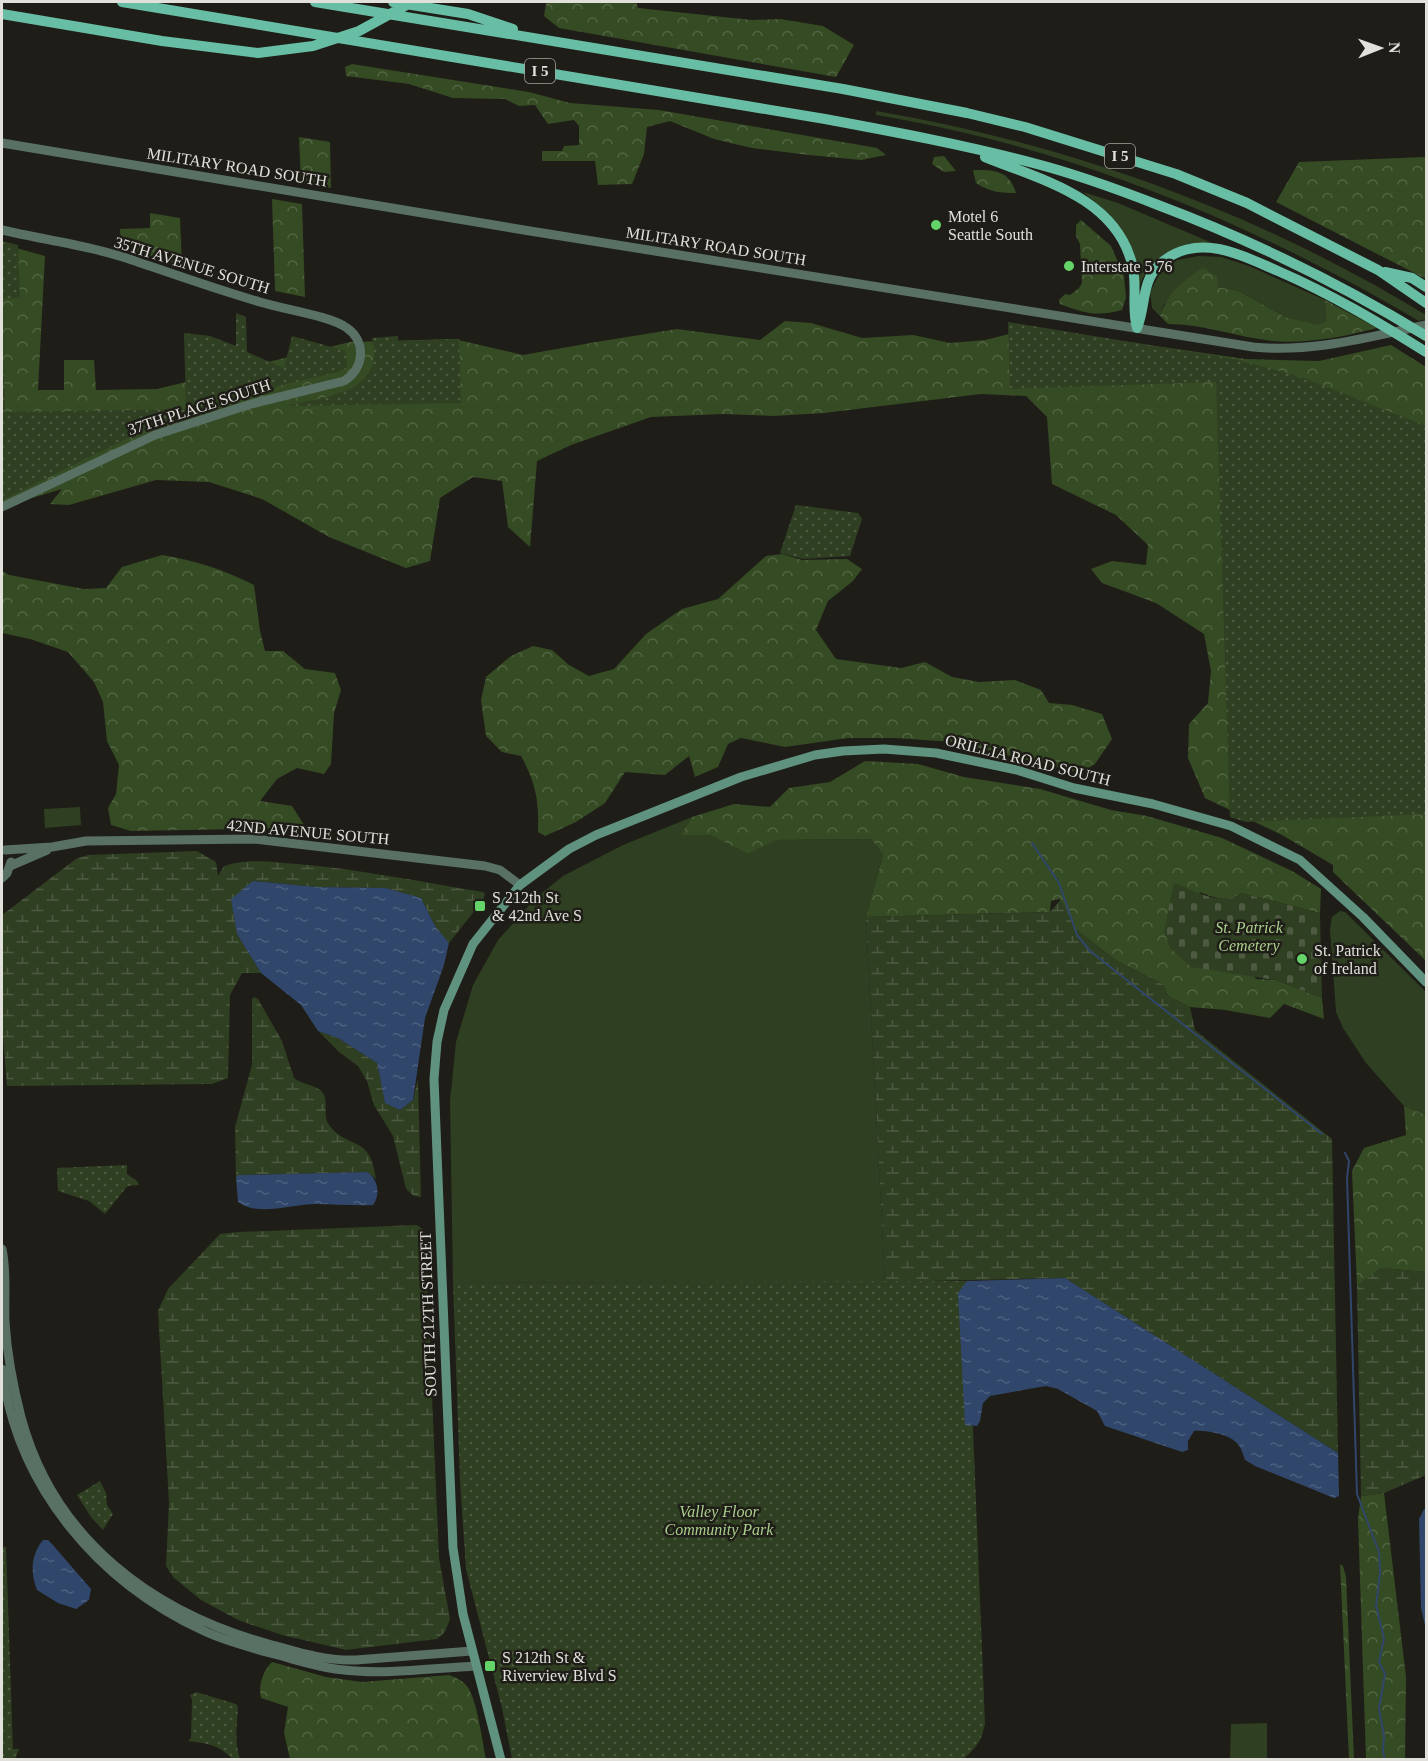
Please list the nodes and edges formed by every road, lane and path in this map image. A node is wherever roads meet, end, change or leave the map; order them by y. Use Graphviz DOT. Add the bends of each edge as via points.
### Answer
graph roads {
  1 [pos="122,2"];
  2 [pos="315,2"];
  3 [pos="393,2"];
  4 [pos="412,2"];
  5 [pos="2,14"];
  6 [pos="551,40"];
  7 [pos="2,143"];
  8 [pos="957,145"];
  9 [pos="2,230"];
  10 [pos="1378,270"];
  11 [pos="1426,287"];
  12 [pos="1426,303"];
  13 [pos="1426,325"];
  14 [pos="1137,328"];
  15 [pos="1426,336"];
  16 [pos="361,349"];
  17 [pos="1426,352"];
  18 [pos="2,507"];
  19 [pos="52,847"];
  20 [pos="3,849"];
  21 [pos="10,866"];
  22 [pos="2,878"];
  23 [pos="520,885"];
  24 [pos="1426,982"];
  25 [pos="2,1249"];
  26 [pos="5,1372"];
  27 [pos="472,1651"];
  28 [pos="476,1666"];
  29 [pos="501,1760"];
  1 -- 8 [label="highway, I 5" via="825,119"];
  2 -- 6 [label="highway, I 5"];
  3 -- 6 [label="highway" via="468,14"];
  4 -- 5 [label="highway" via="359,31 313,45 258,53"];
  6 -- 10 [label="highway, I 5" via="843,89 1025,127 1176,174 1246,203"];
  7 -- 14 [label="street, MILITARY ROAD SOUTH"];
  8 -- 14 [label="highway" via="1072,193 1101,213 1117,230 1132,261"];
  8 -- 15 [label="highway, I 5" via="1105,184 1201,221 1313,273"];
  9 -- 16 [label="street, 35TH AVENUE SOUTH" via="135,261 341,325 355,335"];
  10 -- 11 [label="highway" via="1412,278"];
  10 -- 12 [label="highway, I 5"];
  13 -- 14 [label="street, MILITARY ROAD SOUTH" via="1318,347 1278,350"];
  14 -- 17 [label="highway" via="1148,282 1156,268 1177,252 1208,248 1240,254 1307,284 1358,309"];
  16 -- 18 [label="street, 37TH PLACE SOUTH" via="360,363 344,381 251,404 155,435"];
  19 -- 20 [label="street, 42ND AVENUE SOUTH"];
  19 -- 21 [label="street, 42ND AVENUE SOUTH"];
  19 -- 23 [label="street, 42ND AVENUE SOUTH" via="97,841 274,841 485,866 501,870"];
  20 -- 21 [label="street" via="10,858"];
  21 -- 22 [label="street"];
  23 -- 24 [label="main road, ORILLIA ROAD SOUTH" via="569,849 596,835 776,765 843,751 927,752 1017,770 1231,826 1300,860"];
  23 -- 27 [label="main road, SOUTH 212TH STREET" via="473,944 460,970 444,1010 434,1079 453,1548"];
  25 -- 26 [label="street"];
  26 -- 27 [label="street" via="40,1469 76,1526 117,1567 165,1602 239,1635 330,1659"];
  26 -- 28 [label="street" via="8,1404 20,1442 50,1498 89,1551 143,1596 207,1632 314,1665 364,1672"];
  27 -- 28 [label="main road, SOUTH 212TH STREET"];
  28 -- 29 [label="main road, SOUTH 212TH STREET"];
}
